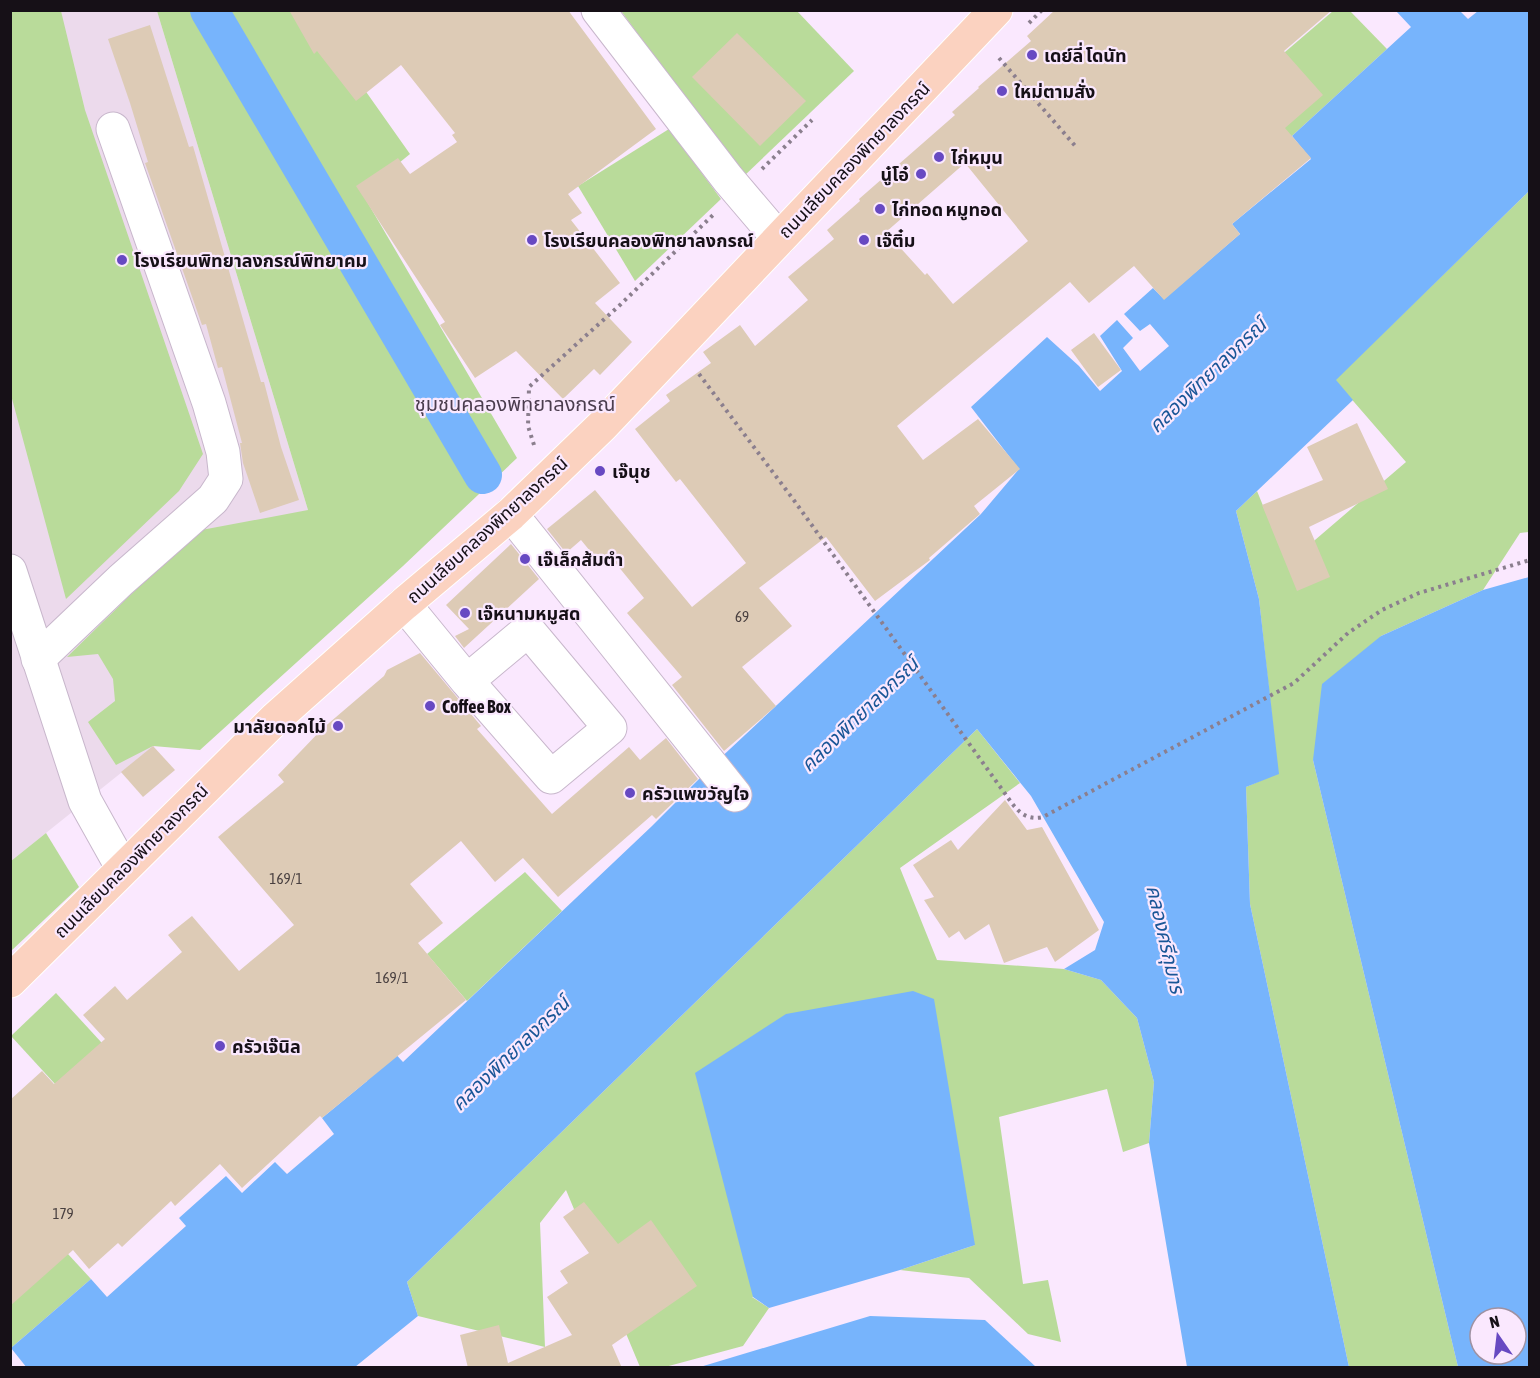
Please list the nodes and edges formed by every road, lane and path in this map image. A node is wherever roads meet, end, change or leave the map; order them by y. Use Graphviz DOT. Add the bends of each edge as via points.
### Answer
graph roads {
  1 [pos="598,10"];
  2 [pos="996,10"];
  3 [pos="812,120"];
  4 [pos="112,129"];
  5 [pos="739,191"];
  6 [pos="779,239"];
  7 [pos="675,348"];
  8 [pos="547,479"];
  9 [pos="511,514"];
  10 [pos="1530,560"];
  11 [pos="10,571"];
  12 [pos="404,604"];
  13 [pos="38,659"];
  14 [pos="467,681"];
  15 [pos="735,795"];
  16 [pos="123,869"];
  17 [pos="10,981"];
  1 -- 5 [label="lane"];
  2 -- 6 [label="main road, ถนนเลียบคลองพิทยาลงกรณ์"];
  3 -- 5 [label="path"];
  4 -- 13 [label="lane" via="208,403 223,452 226,479 213,499"];
  5 -- 6 [label="lane"];
  5 -- 8 [label="path" via="529,387 528,426"];
  6 -- 7 [label="main road, ถนนเลียบคลองพิทยาลงกรณ์"];
  7 -- 8 [label="main road, ถนนเลียบคลองพิทยาลงกรณ์"];
  7 -- 10 [label="path" via="696,369 1001,788 1028,818 1043,818 1294,683 1348,633 1382,610 1419,593"];
  8 -- 9 [label="main road, ถนนเลียบคลองพิทยาลงกรณ์"];
  9 -- 12 [label="main road, ถนนเลียบคลองพิทยาลงกรณ์"];
  9 -- 15 [label="lane"];
  11 -- 13 [label="lane"];
  12 -- 14 [label="lane"];
  12 -- 16 [label="main road, ถนนเลียบคลองพิทยาลงกรณ์" via="276,718"];
  13 -- 16 [label="lane" via="85,801"];
  16 -- 17 [label="main road, ถนนเลียบคลองพิทยาลงกรณ์"];
}
